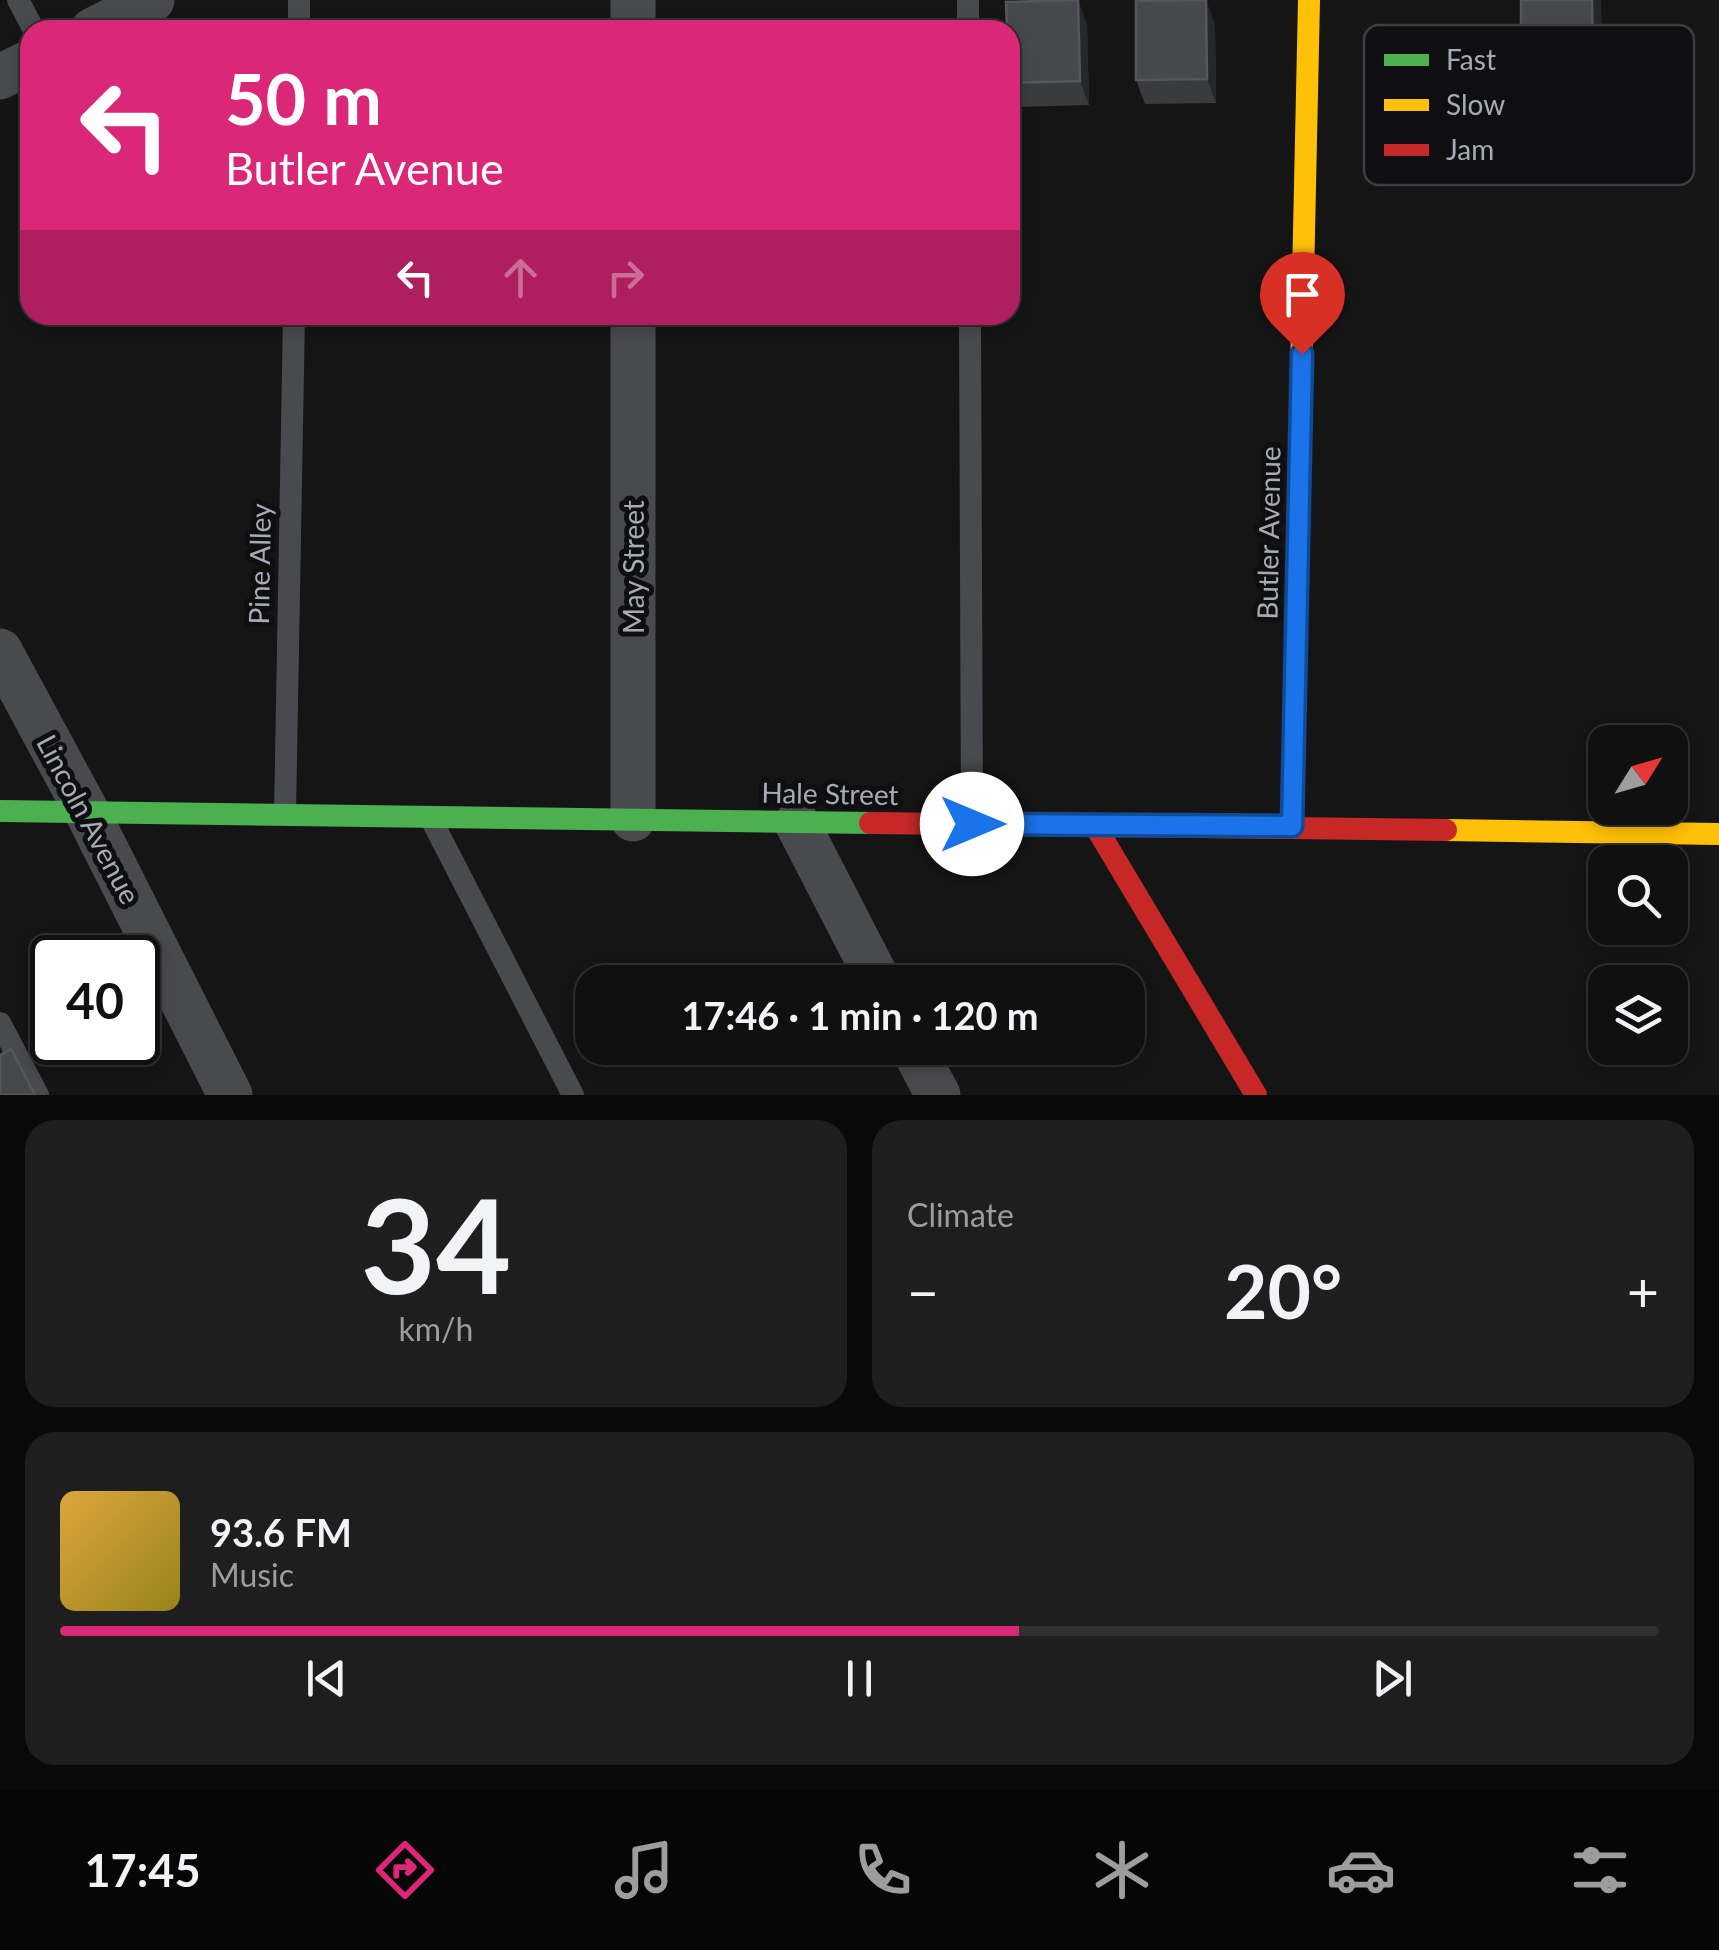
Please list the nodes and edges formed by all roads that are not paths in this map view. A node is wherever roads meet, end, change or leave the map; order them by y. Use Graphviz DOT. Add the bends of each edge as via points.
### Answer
graph roads {
  1 [pos="152,0"];
  2 [pos="1309,0"];
  3 [pos="113,20"];
  4 [pos="294,325"];
  5 [pos="633,325"];
  6 [pos="970,325"];
  7 [pos="0,651"];
  8 [pos="0,810"];
  9 [pos="87,812"];
  10 [pos="285,814"];
  11 [pos="429,816"];
  12 [pos="633,819"];
  13 [pos="797,823"];
  14 [pos="972,824"];
  15 [pos="1094,824"];
  16 [pos="1292,826"];
  17 [pos="1719,834"];
  18 [pos="871,965"];
  19 [pos="0,1024"];
  20 [pos="922,1065"];
  21 [pos="38,1095"];
  22 [pos="230,1095"];
  23 [pos="573,1095"];
  24 [pos="938,1095"];
  25 [pos="1256,1095"];
  1 -- 3 [label="street"];
  2 -- 16 [label="street, Butler Avenue"];
  4 -- 10 [label="lane, Pine Alley"];
  5 -- 12 [label="street, May Street"];
  6 -- 14 [label="lane"];
  7 -- 9 [label="street, Lincoln Avenue"];
  8 -- 9 [label="street, Hale Street"];
  9 -- 10 [label="street, Hale Street"];
  9 -- 22 [label="street, Lincoln Avenue"];
  10 -- 11 [label="street, Hale Street"];
  11 -- 12 [label="street, Hale Street"];
  11 -- 23 [label="lane"];
  12 -- 13 [label="street, Hale Street"];
  13 -- 14 [label="street, Hale Street"];
  13 -- 18 [label="street"];
  14 -- 15 [label="street, Hale Street"];
  15 -- 16 [label="street, Hale Street"];
  15 -- 25 [label="street"];
  16 -- 17 [label="street, Hale Street"];
  19 -- 21 [label="lane"];
  20 -- 24 [label="street"];
}
